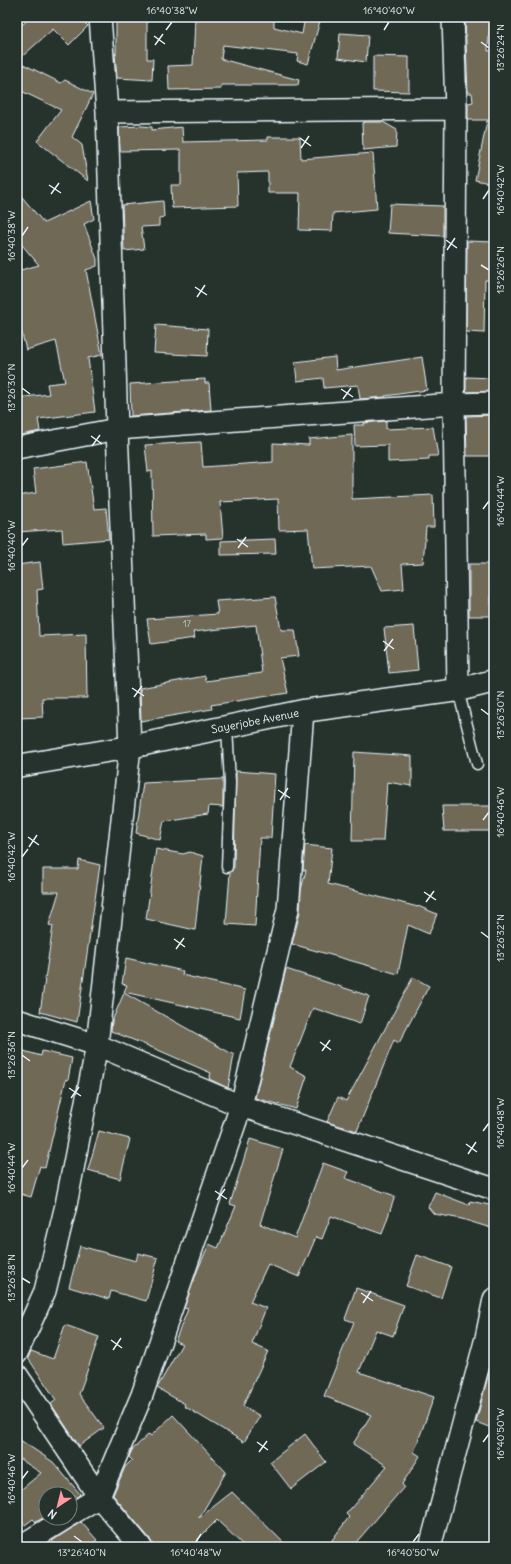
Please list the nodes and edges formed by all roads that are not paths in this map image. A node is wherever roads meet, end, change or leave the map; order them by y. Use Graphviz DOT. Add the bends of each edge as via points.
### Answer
graph roads {
  1 [pos="100,17"];
  2 [pos="453,17"];
  3 [pos="456,108"];
  4 [pos="107,112"];
  5 [pos="494,403"];
  6 [pos="454,404"];
  7 [pos="117,428"];
  8 [pos="17,448"];
  9 [pos="494,681"];
  10 [pos="458,690"];
  11 [pos="303,711"];
  12 [pos="227,727"];
  13 [pos="130,747"];
  14 [pos="477,764"];
  15 [pos="17,766"];
  16 [pos="227,867"];
  17 [pos="17,1020"];
  18 [pos="97,1045"];
  19 [pos="241,1106"];
  20 [pos="494,1189"];
  21 [pos="494,1299"];
  22 [pos="490,1340"];
  23 [pos="17,1352"];
  24 [pos="17,1375"];
  25 [pos="99,1497"];
  26 [pos="78,1510"];
  27 [pos="53,1526"];
  28 [pos="19,1547"];
  29 [pos="141,1547"];
  30 [pos="430,1547"];
  1 -- 4 [label="street"];
  2 -- 3 [label="street"];
  3 -- 4 [label="street"];
  3 -- 6 [label="street"];
  4 -- 7 [label="street"];
  5 -- 6 [label="street"];
  6 -- 7 [label="street"];
  6 -- 10 [label="street"];
  7 -- 8 [label="street"];
  7 -- 13 [label="street"];
  9 -- 10 [label="main road, Sayerjobe Avenue"];
  10 -- 11 [label="main road, Sayerjobe Avenue"];
  10 -- 14 [label="lane"];
  11 -- 12 [label="main road, Sayerjobe Avenue"];
  11 -- 19 [label="street" via="288,909"];
  12 -- 13 [label="main road, Sayerjobe Avenue"];
  12 -- 16 [label="lane" via="230,783"];
  13 -- 15 [label="main road, Sayerjobe Avenue"];
  13 -- 18 [label="street"];
  17 -- 18 [label="street"];
  18 -- 19 [label="street"];
  18 -- 23 [label="street" via="66,1205 44,1291"];
  19 -- 20 [label="street"];
  19 -- 25 [label="street" via="142,1396"];
  21 -- 22 [label="street"];
  22 -- 30 [label="street"];
  24 -- 25 [label="street"];
  25 -- 26 [label="street"];
  25 -- 29 [label="street"];
  27 -- 28 [label="street"];
}
